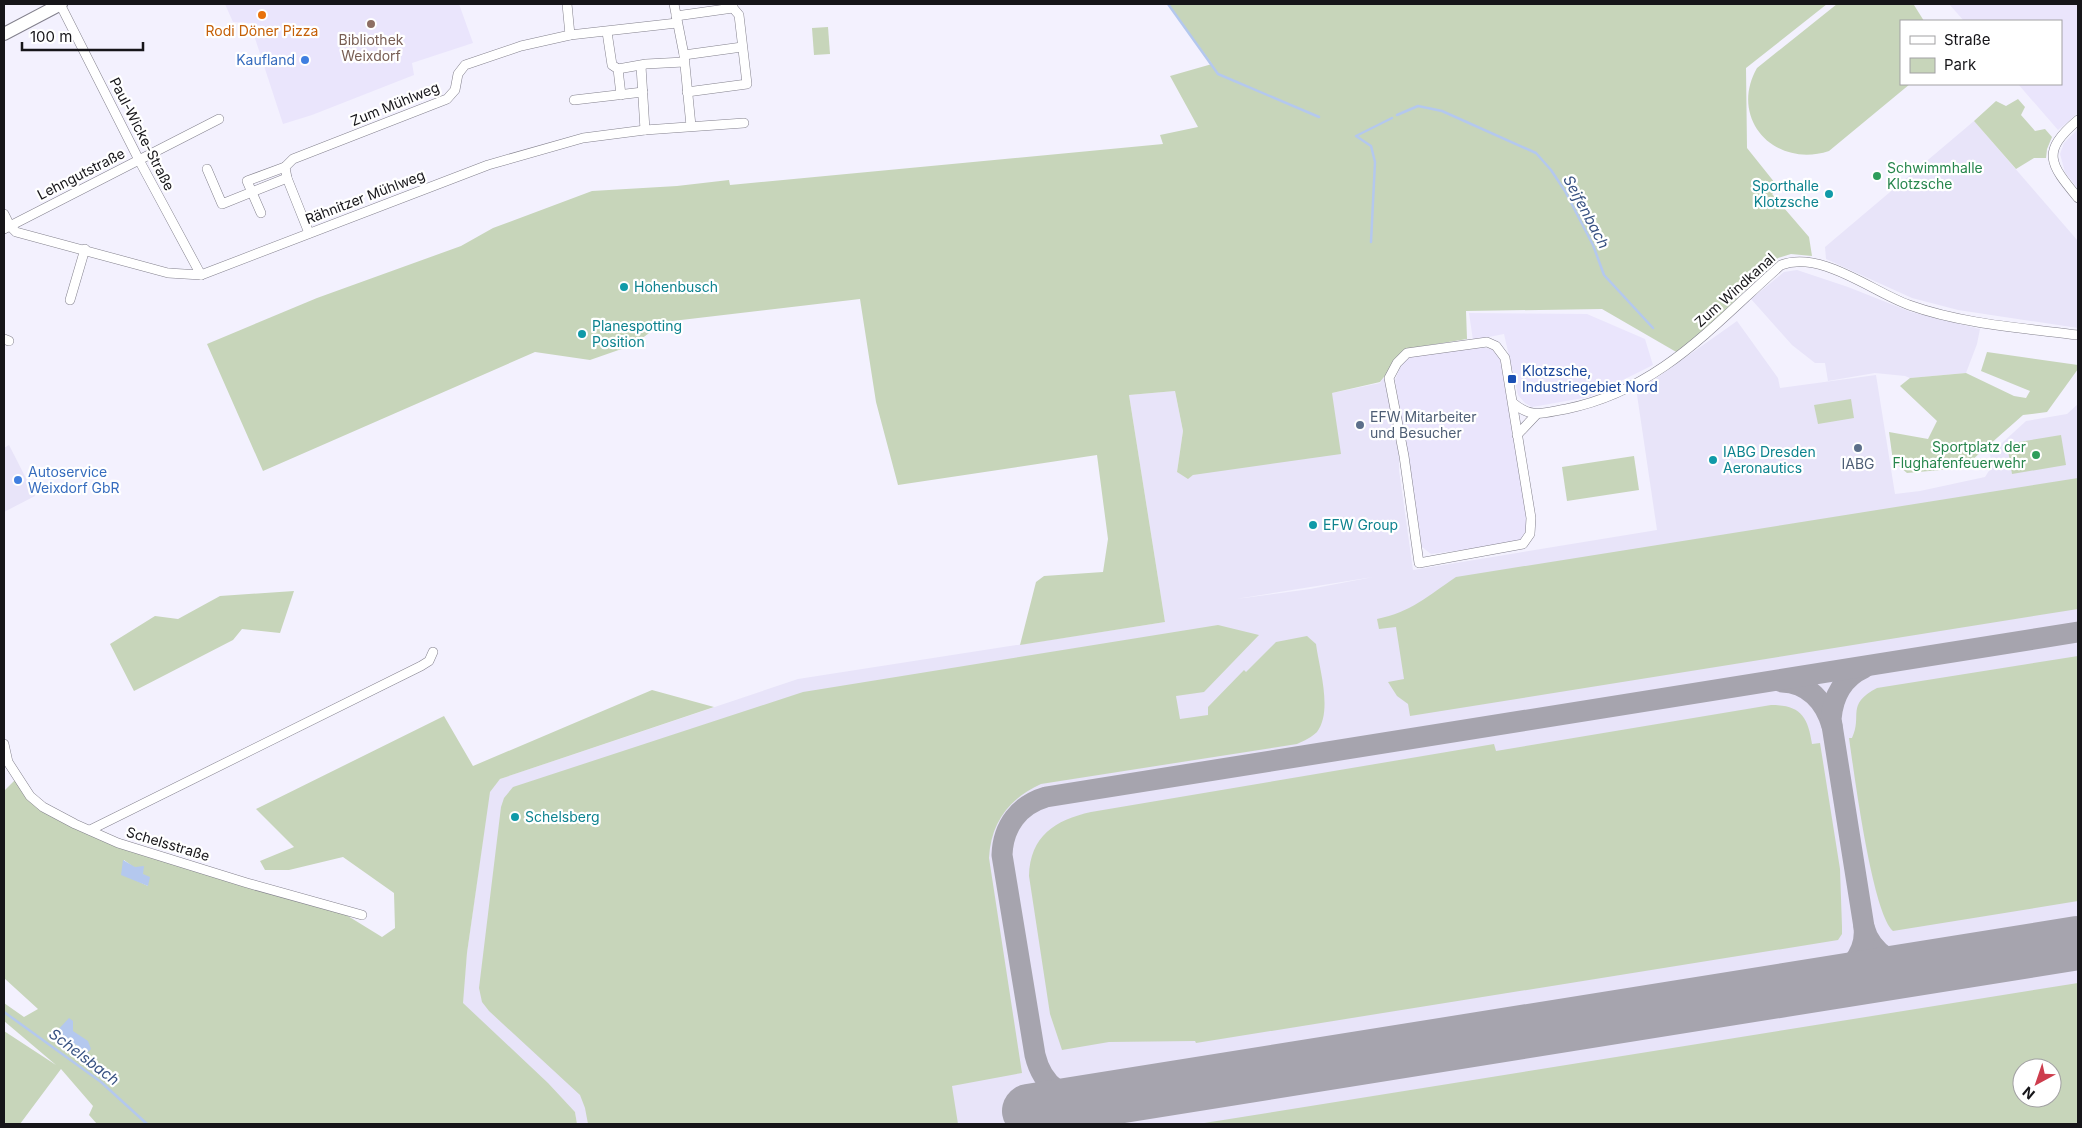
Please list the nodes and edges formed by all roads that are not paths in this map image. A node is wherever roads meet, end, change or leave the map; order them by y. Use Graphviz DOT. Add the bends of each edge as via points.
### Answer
graph roads {
  1 [pos="61,4"];
  2 [pos="567,4"];
  3 [pos="674,4"];
  4 [pos="733,6"];
  5 [pos="676,20"];
  6 [pos="607,32"];
  7 [pos="4,34"];
  8 [pos="570,35"];
  9 [pos="742,47"];
  10 [pos="684,58"];
  11 [pos="641,66"];
  12 [pos="618,69"];
  13 [pos="643,92"];
  14 [pos="687,92"];
  15 [pos="621,95"];
  16 [pos="574,100"];
  17 [pos="219,119"];
  18 [pos="2078,120"];
  19 [pos="744,123"];
  20 [pos="691,126"];
  21 [pos="645,130"];
  22 [pos="139,160"];
  23 [pos="285,167"];
  24 [pos="207,169"];
  25 [pos="287,178"];
  26 [pos="252,192"];
  27 [pos="2078,198"];
  28 [pos="261,213"];
  29 [pos="4,214"];
  30 [pos="7,228"];
  31 [pos="309,233"];
  32 [pos="85,249"];
  33 [pos="201,275"];
  34 [pos="70,300"];
  35 [pos="2078,335"];
  36 [pos="1513,402"];
  37 [pos="1536,415"];
  38 [pos="1518,435"];
  39 [pos="433,652"];
  40 [pos="4,744"];
  41 [pos="90,830"];
  42 [pos="362,915"];
  1 -- 7 [label="main road"];
  1 -- 22 [label="street, Paul-Wicke-Straße"];
  2 -- 8 [label="street"];
  3 -- 5 [label="street"];
  4 -- 5 [label="street, Zum Mühlweg"];
  4 -- 9 [label="street" via="739,15"];
  5 -- 6 [label="street, Zum Mühlweg"];
  5 -- 10 [label="street"];
  6 -- 8 [label="street, Zum Mühlweg"];
  6 -- 12 [label="street" via="612,65"];
  8 -- 23 [label="street, Zum Mühlweg" via="521,46 465,65 458,74 455,90 447,99 293,159"];
  9 -- 10 [label="street"];
  9 -- 14 [label="street" via="747,84"];
  10 -- 11 [label="street"];
  10 -- 14 [label="street"];
  11 -- 12 [label="street"];
  11 -- 13 [label="street"];
  12 -- 15 [label="street"];
  13 -- 15 [label="street"];
  13 -- 21 [label="street"];
  14 -- 20 [label="street"];
  15 -- 16 [label="street"];
  17 -- 22 [label="street, Lehngutstraße"];
  18 -- 27 [label="street" via="2058,138 2053,155 2059,174"];
  19 -- 20 [label="street, Rähnitzer Mühlweg"];
  20 -- 21 [label="street, Rähnitzer Mühlweg"];
  21 -- 31 [label="street, Rähnitzer Mühlweg" via="583,138 488,165"];
  22 -- 30 [label="street, Lehngutstraße"];
  22 -- 33 [label="street, Paul-Wicke-Straße"];
  23 -- 25 [label="street"];
  23 -- 26 [label="street, Zum Mühlweg" via="247,181"];
  24 -- 26 [label="street" via="222,204"];
  25 -- 26 [label="street"];
  25 -- 31 [label="street"];
  26 -- 28 [label="street"];
  29 -- 30 [label="street"];
  30 -- 32 [label="street, Rähnitzer Mühlweg"];
  31 -- 33 [label="street, Rähnitzer Mühlweg"];
  32 -- 33 [label="street, Rähnitzer Mühlweg" via="168,273"];
  32 -- 34 [label="street"];
  35 -- 37 [label="street, Zum Windkanal" via="2014,328 1937,314 1899,301 1817,264 1792,260 1781,264 1696,343 1658,372 1605,398"];
  36 -- 37 [label="street" via="1520,409"];
  36 -- 38 [label="street"];
  36 -- 38 [label="street" via="1506,358 1496,346 1487,342 1407,353 1396,363 1389,378 1419,563 1523,544 1530,534 1531,518"];
  37 -- 38 [label="street"];
  39 -- 41 [label="street" via="421,666"];
  40 -- 41 [label="street, Schelsstraße" via="8,762 30,796 61,818"];
  41 -- 42 [label="street, Schelsstraße" via="118,843"];
}
